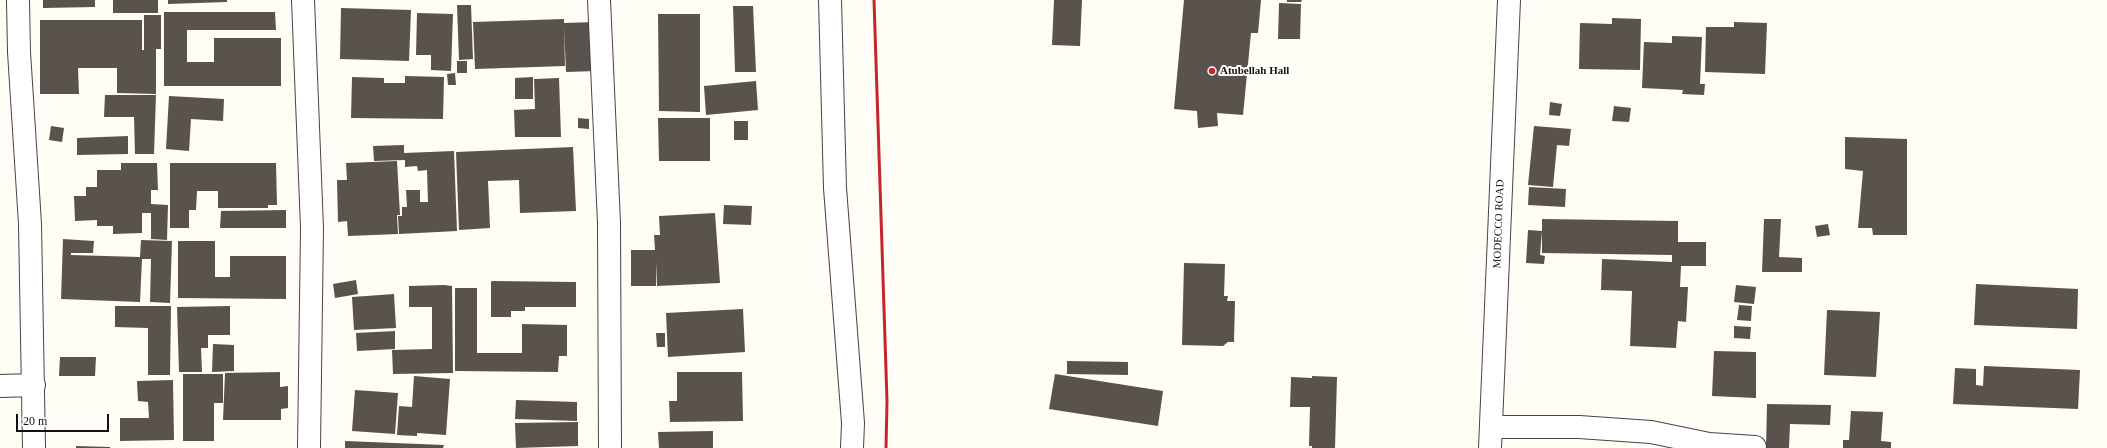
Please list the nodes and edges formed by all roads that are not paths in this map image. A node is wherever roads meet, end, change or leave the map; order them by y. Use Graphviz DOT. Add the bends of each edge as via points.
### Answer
graph roads {
  1 [pos="18,0"];
  2 [pos="302,0"];
  3 [pos="599,0"];
  4 [pos="830,0"];
  5 [pos="1509,0"];
  6 [pos="34,385"];
  7 [pos="0,386"];
  8 [pos="1490,438"];
  9 [pos="1755,447"];
  10 [pos="34,448"];
  11 [pos="309,448"];
  12 [pos="610,448"];
  13 [pos="852,448"];
  1 -- 6 [label="street" via="30,224"];
  2 -- 11 [label="street" via="312,228"];
  3 -- 12 [label="street" via="609,223"];
  4 -- 13 [label="street" via="835,188 853,422"];
  5 -- 8 [label="street, MODECCO ROAD"];
  6 -- 7 [label="street"];
  6 -- 10 [label="street"];
  8 -- 9 [label="street" via="1586,427 1651,432 1710,444"];
}
